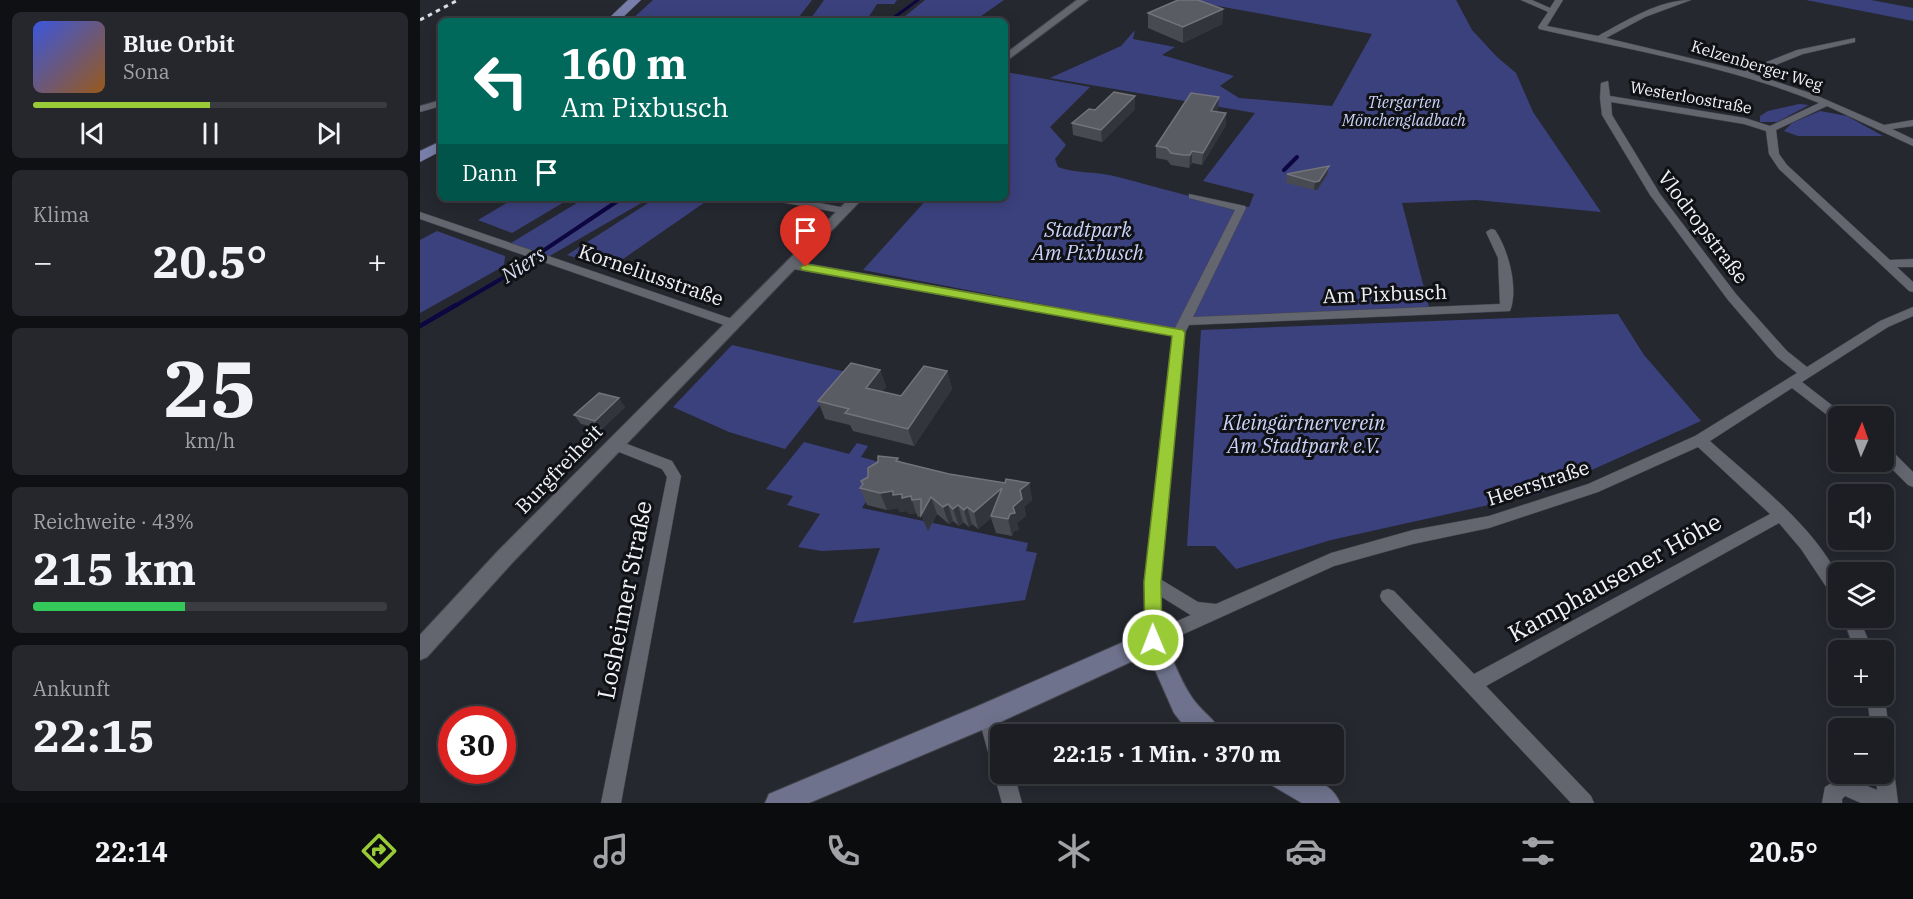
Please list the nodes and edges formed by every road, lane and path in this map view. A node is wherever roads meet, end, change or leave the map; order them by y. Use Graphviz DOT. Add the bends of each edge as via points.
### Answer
graph roads {
  1 [pos="635,0"];
  2 [pos="1083,0"];
  3 [pos="1525,0"];
  4 [pos="1559,0"];
  5 [pos="1687,0"];
  6 [pos="1552,11"];
  7 [pos="615,18"];
  8 [pos="1547,19"];
  9 [pos="1586,35"];
  10 [pos="1600,38"];
  11 [pos="1852,40"];
  12 [pos="1008,57"];
  13 [pos="1744,74"];
  14 [pos="1605,83"];
  15 [pos="1604,98"];
  16 [pos="1827,103"];
  17 [pos="438,104"];
  18 [pos="420,109"];
  19 [pos="1913,123"];
  20 [pos="1884,128"];
  21 [pos="1772,129"];
  22 [pos="1913,142"];
  23 [pos="438,147"];
  24 [pos="420,157"];
  25 [pos="1193,196"];
  26 [pos="791,201"];
  27 [pos="854,201"];
  28 [pos="846,211"];
  29 [pos="420,215"];
  30 [pos="1491,232"];
  31 [pos="1913,263"];
  32 [pos="1887,264"];
  33 [pos="793,265"];
  34 [pos="1913,288"];
  35 [pos="1912,313"];
  36 [pos="734,324"];
  37 [pos="1181,327"];
  38 [pos="1805,372"];
  39 [pos="1792,381"];
  40 [pos="1828,408"];
  41 [pos="1700,440"];
  42 [pos="614,444"];
  43 [pos="1894,462"];
  44 [pos="1913,482"];
  45 [pos="1781,515"];
  46 [pos="1828,576"];
  47 [pos="1152,582"];
  48 [pos="1388,596"];
  49 [pos="1217,611"];
  50 [pos="1153,640"];
  51 [pos="420,650"];
  52 [pos="1473,684"];
  53 [pos="987,715"];
  54 [pos="1197,724"];
  55 [pos="990,726"];
  56 [pos="1007,784"];
  57 [pos="1294,784"];
  58 [pos="1885,784"];
  59 [pos="611,803"];
  60 [pos="778,803"];
  61 [pos="1012,803"];
  62 [pos="1327,803"];
  63 [pos="1584,803"];
  64 [pos="1832,803"];
  65 [pos="1886,803"];
  1 -- 7 [label="main road"];
  2 -- 12 [label="street"];
  3 -- 6 [label="street"];
  4 -- 6 [label="street"];
  5 -- 10 [label="street" via="1642,15"];
  6 -- 8 [label="street"];
  8 -- 9 [label="street, Kelzenberger Weg"];
  8 -- 9 [label="street, Kelzenberger Weg" via="1542,27"];
  9 -- 10 [label="street, Kelzenberger Weg"];
  10 -- 13 [label="street, Kelzenberger Weg"];
  11 -- 13 [label="street" via="1800,52"];
  13 -- 16 [label="street, Kelzenberger Weg"];
  14 -- 15 [label="street, Vlodropstraße"];
  15 -- 21 [label="street, Westerloostraße"];
  15 -- 38 [label="street, Vlodropstraße" via="1613,127 1676,226 1782,354"];
  16 -- 20 [label="street, Kelzenberger Weg"];
  16 -- 21 [label="street"];
  17 -- 18 [label="street"];
  19 -- 20 [label="street"];
  20 -- 22 [label="street, Kelzenberger Weg"];
  21 -- 32 [label="street" via="1774,153 1783,167"];
  23 -- 24 [label="main road"];
  25 -- 37 [label="street" via="1241,208"];
  26 -- 28 [label="street"];
  27 -- 28 [label="street, Burgfreiheit"];
  28 -- 33 [label="street, Burgfreiheit"];
  29 -- 36 [label="street, Korneliusstraße"];
  30 -- 37 [label="street, Am Pixbusch" via="1503,255 1506,308"];
  31 -- 32 [label="street"];
  32 -- 34 [label="street"];
  33 -- 36 [label="street, Burgfreiheit"];
  33 -- 37 [label="street, Am Pixbusch"];
  35 -- 38 [label="street, Heerstraße" via="1884,324"];
  36 -- 42 [label="street, Burgfreiheit"];
  37 -- 47 [label="street"];
  38 -- 39 [label="street, Heerstraße"];
  39 -- 40 [label="street"];
  39 -- 41 [label="street, Heerstraße"];
  41 -- 45 [label="street"];
  41 -- 49 [label="street, Heerstraße" via="1593,488 1489,522 1413,537 1331,560"];
  42 -- 51 [label="street, Burgfreiheit"];
  42 -- 59 [label="street, Losheimer Straße" via="667,465 674,476"];
  43 -- 44 [label="street"];
  45 -- 46 [label="street"];
  45 -- 52 [label="street, Kamphausener Höhe"];
  47 -- 49 [label="street" via="1195,609"];
  47 -- 50 [label="street"];
  48 -- 52 [label="street"];
  49 -- 50 [label="street, Heerstraße"];
  50 -- 53 [label="main road"];
  50 -- 54 [label="main road" via="1183,708"];
  52 -- 63 [label="street"];
  53 -- 55 [label="street"];
  53 -- 60 [label="main road"];
  56 -- 61 [label="street"];
  57 -- 62 [label="main road"];
  58 -- 65 [label="street"];
  64 -- 65 [label="street" via="1832,794 1843,786"];
}
